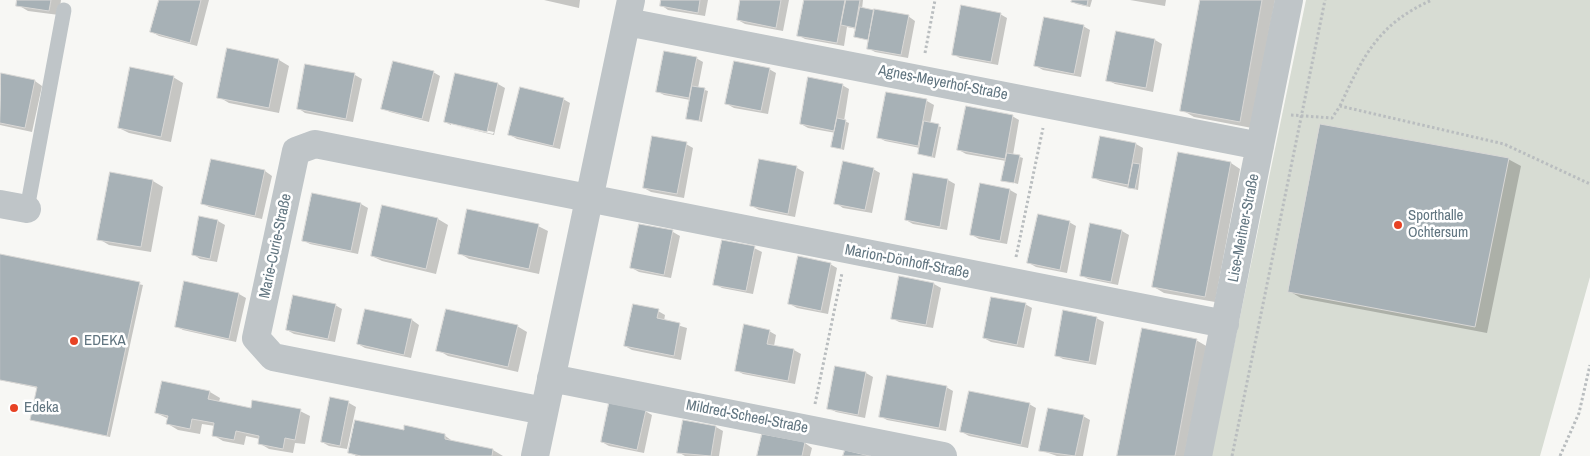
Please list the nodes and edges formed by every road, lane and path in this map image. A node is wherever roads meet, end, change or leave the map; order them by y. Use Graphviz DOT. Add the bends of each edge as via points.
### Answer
graph roads {
  1 [pos="935,0"];
  2 [pos="1289,0"];
  3 [pos="1325,0"];
  4 [pos="1432,0"];
  5 [pos="64,10"];
  6 [pos="629,11"];
  7 [pos="919,79"];
  8 [pos="1048,103"];
  9 [pos="1340,106"];
  10 [pos="1266,110"];
  11 [pos="1302,118"];
  12 [pos="1260,146"];
  13 [pos="1590,184"];
  14 [pos="588,200"];
  15 [pos="0,204"];
  16 [pos="27,209"];
  17 [pos="847,250"];
  18 [pos="1010,283"];
  19 [pos="1225,324"];
  20 [pos="1590,365"];
  21 [pos="551,378"];
  22 [pos="544,411"];
  23 [pos="810,429"];
  24 [pos="534,456"];
  25 [pos="943,456"];
  26 [pos="1198,456"];
  27 [pos="1232,456"];
  28 [pos="1560,456"];
  1 -- 7 [label="path"];
  2 -- 10 [label="street, Lise-Meitner-Straße"];
  3 -- 11 [label="path"];
  4 -- 9 [label="path" via="1418,6 1381,33 1357,69"];
  5 -- 16 [label="lane"];
  6 -- 7 [label="street, Agnes-Meyerhof-Straße"];
  6 -- 14 [label="street"];
  7 -- 8 [label="street, Agnes-Meyerhof-Straße"];
  8 -- 12 [label="street, Agnes-Meyerhof-Straße"];
  8 -- 18 [label="path"];
  9 -- 11 [label="path" via="1332,118"];
  9 -- 13 [label="path" via="1504,144"];
  10 -- 11 [label="path"];
  10 -- 12 [label="street, Lise-Meitner-Straße"];
  11 -- 27 [label="path"];
  12 -- 19 [label="street, Lise-Meitner-Straße"];
  14 -- 17 [label="street, Marion-Dönhoff-Straße"];
  14 -- 21 [label="street"];
  14 -- 22 [label="street, Marie-Curie-Straße" via="315,144 296,151 256,338 273,357"];
  15 -- 16 [label="street"];
  17 -- 18 [label="street, Marion-Dönhoff-Straße"];
  17 -- 23 [label="path"];
  18 -- 19 [label="street, Marion-Dönhoff-Straße"];
  19 -- 26 [label="street, Lise-Meitner-Straße"];
  20 -- 28 [label="path" via="1579,412"];
  21 -- 22 [label="street"];
  21 -- 23 [label="street, Mildred-Scheel-Straße"];
  22 -- 24 [label="street"];
  23 -- 25 [label="street, Mildred-Scheel-Straße"];
}
